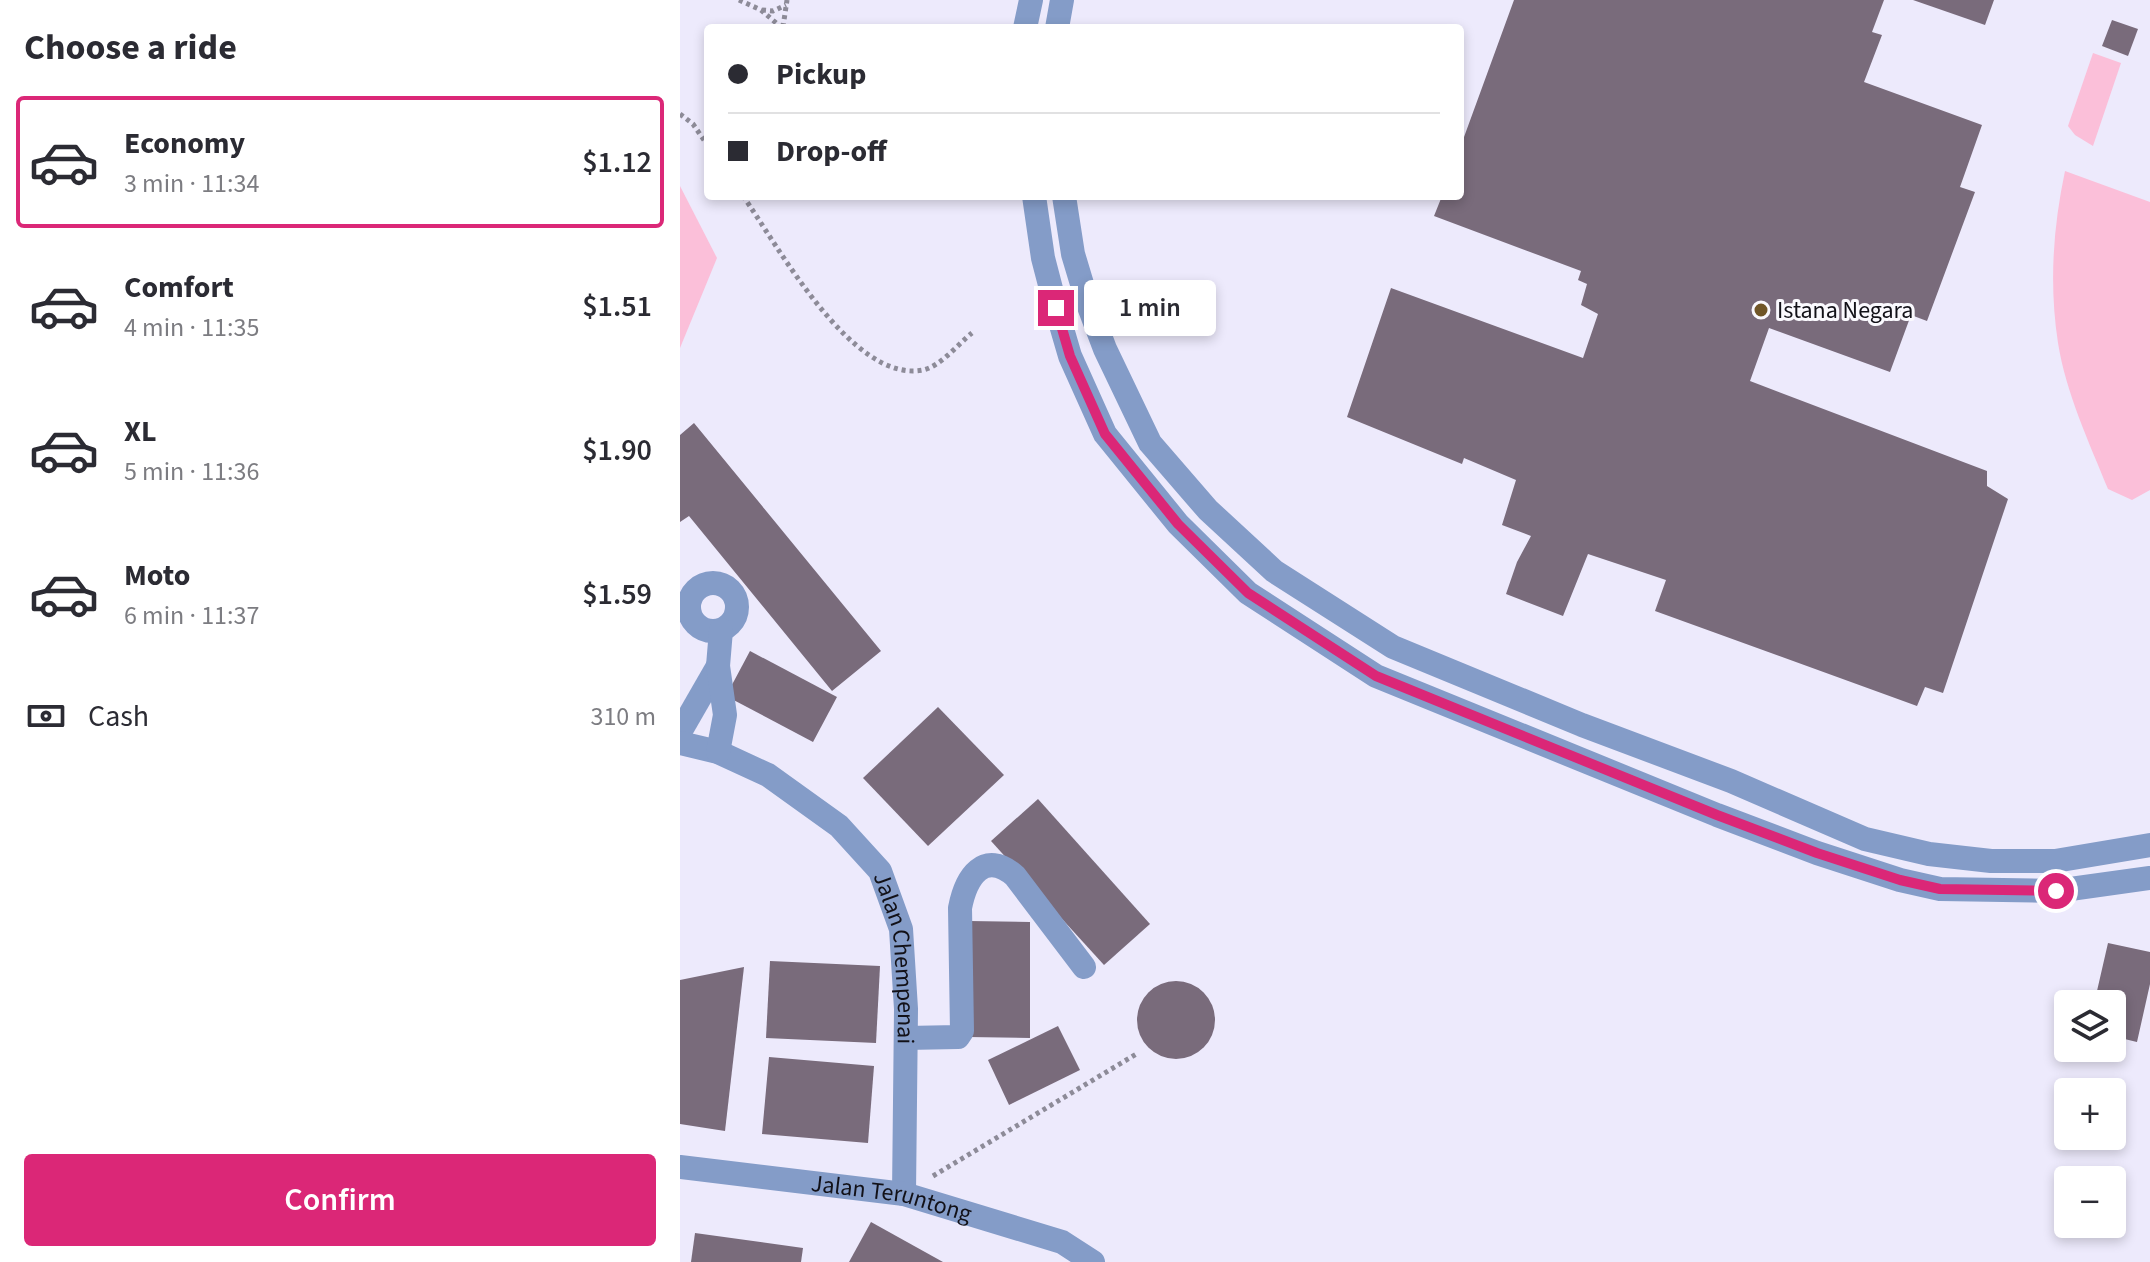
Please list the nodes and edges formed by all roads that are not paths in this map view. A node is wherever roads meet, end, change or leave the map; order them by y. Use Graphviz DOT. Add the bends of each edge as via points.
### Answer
graph roads {
  1 [pos="1031,0"];
  2 [pos="1062,0"];
  3 [pos="1026,24"];
  4 [pos="1058,24"];
  5 [pos="1035,200"];
  6 [pos="1065,200"];
  7 [pos="687,620"];
  8 [pos="721,630"];
  9 [pos="718,666"];
  10 [pos="680,732"];
  11 [pos="680,743"];
  12 [pos="718,752"];
  13 [pos="2150,845"];
  14 [pos="2150,878"];
  15 [pos="1084,967"];
  16 [pos="906,1038"];
  17 [pos="680,1167"];
  18 [pos="904,1194"];
  19 [pos="1093,1262"];
  1 -- 3 [label="street"];
  2 -- 4 [label="street"];
  5 -- 14 [label="street" via="1043,258 1070,356 1105,434 1178,524 1248,593 1376,676 1717,815 1900,880 1940,889 2056,891"];
  6 -- 13 [label="street" via="1088,304 1150,443 1208,510 1274,571 1393,647 1865,839 1991,861 2055,861"];
  7 -- 8 [label="street"];
  7 -- 8 [label="street" via="695,592 708,584 724,585 737,605 734,620"];
  8 -- 9 [label="street"];
  9 -- 10 [label="street"];
  9 -- 12 [label="street" via="725,715"];
  11 -- 12 [label="street, Jalan Chempenai"];
  12 -- 16 [label="street, Jalan Chempenai" via="768,775 839,826 880,871 901,929"];
  15 -- 16 [label="street" via="1015,876 1004,867 978,868 960,908 962,1031 950,1038"];
  16 -- 18 [label="street, Jalan Chempenai"];
  17 -- 18 [label="street, Jalan Teruntong"];
  18 -- 19 [label="street, Jalan Teruntong" via="1062,1242"];
}
